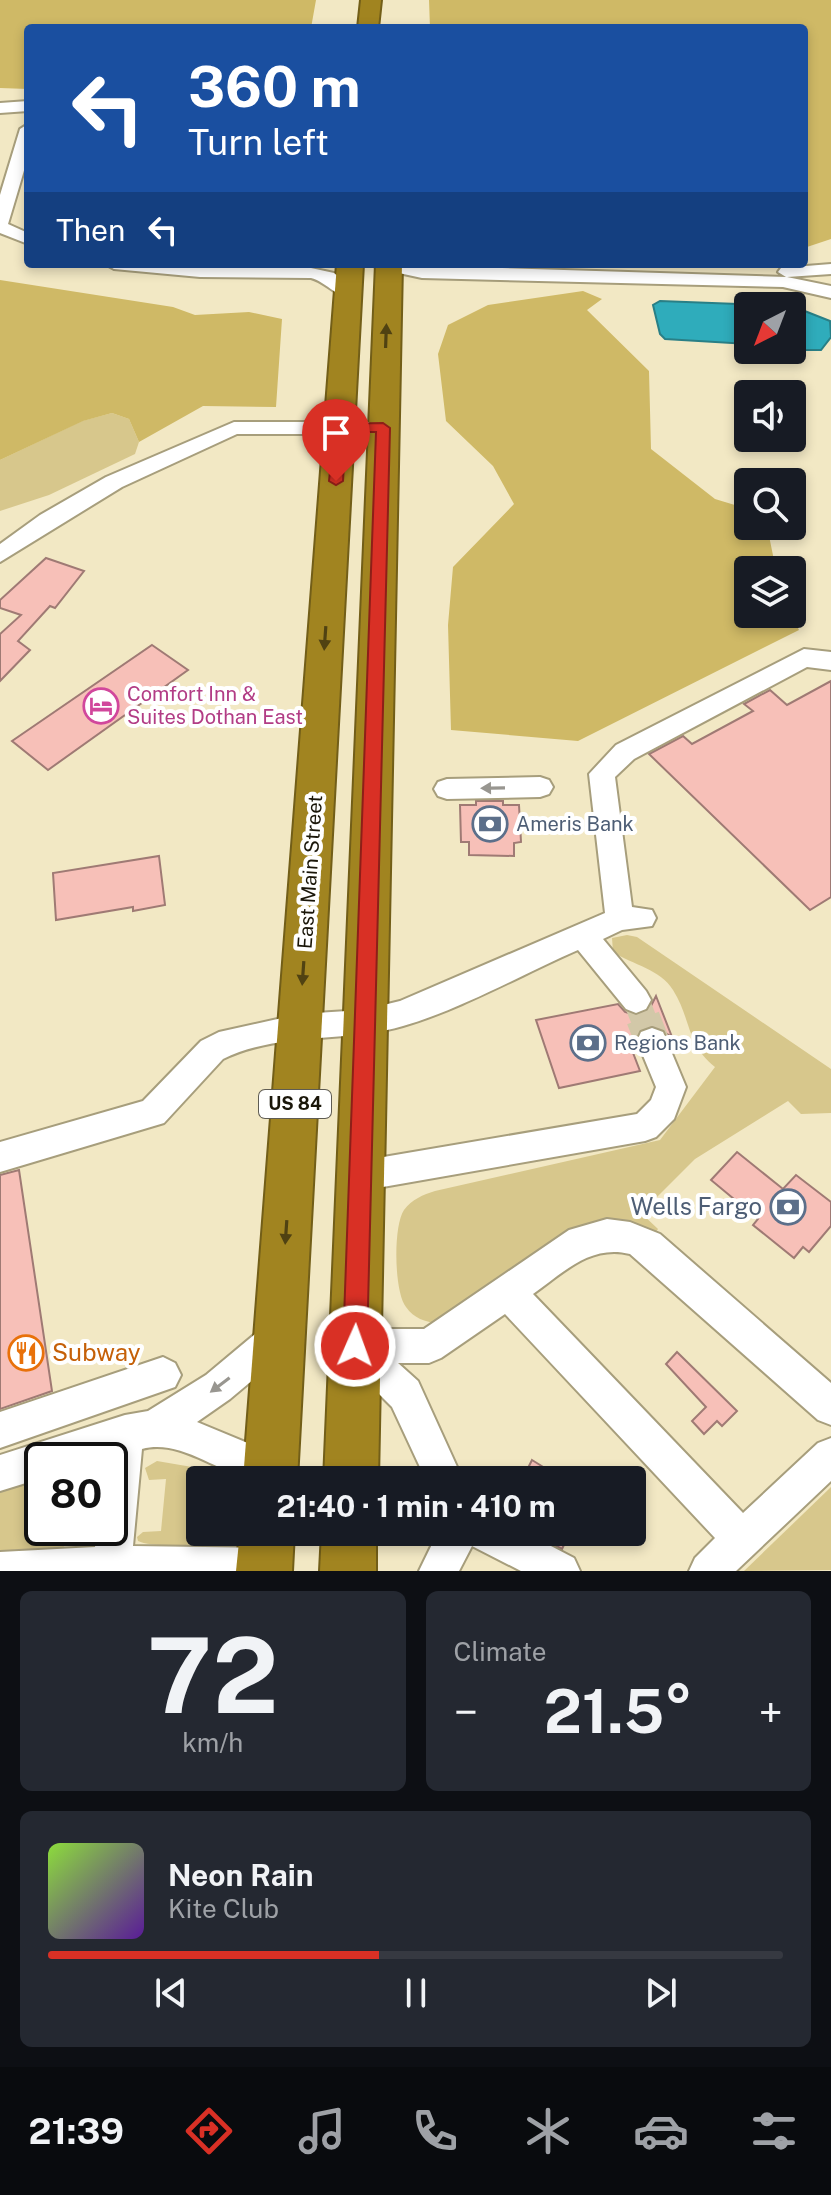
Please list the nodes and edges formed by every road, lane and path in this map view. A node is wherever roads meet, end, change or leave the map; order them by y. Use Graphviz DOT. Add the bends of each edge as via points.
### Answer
graph roads {
  1 [pos="371,0"];
  2 [pos="368,24"];
  3 [pos="24,106"];
  4 [pos="0,108"];
  5 [pos="24,143"];
  6 [pos="0,226"];
  7 [pos="24,230"];
  8 [pos="24,237"];
  9 [pos="158,268"];
  10 [pos="558,268"];
  11 [pos="831,270"];
  12 [pos="347,271"];
  13 [pos="387,271"];
  14 [pos="622,272"];
  15 [pos="831,292"];
  16 [pos="340,427"];
  17 [pos="383,428"];
  18 [pos="0,555"];
  19 [pos="831,661"];
  20 [pos="540,787"];
  21 [pos="447,789"];
  22 [pos="582,935"];
  23 [pos="636,1000"];
  24 [pos="363,1023"];
  25 [pos="300,1027"];
  26 [pos="652,1041"];
  27 [pos="0,1157"];
  28 [pos="360,1176"];
  29 [pos="506,1291"];
  30 [pos="279,1336"];
  31 [pos="355,1346"];
  32 [pos="163,1375"];
  33 [pos="831,1407"];
  34 [pos="0,1430"];
  35 [pos="140,1430"];
  36 [pos="101,1442"];
  37 [pos="831,1456"];
  38 [pos="24,1466"];
  39 [pos="253,1466"];
  40 [pos="272,1466"];
  41 [pos="351,1466"];
  42 [pos="438,1466"];
  43 [pos="0,1473"];
  44 [pos="742,1539"];
  45 [pos="349,1546"];
  46 [pos="451,1546"];
  47 [pos="512,1546"];
  48 [pos="265,1557"];
  49 [pos="112,1565"];
  50 [pos="0,1571"];
  51 [pos="348,1571"];
  52 [pos="438,1571"];
  53 [pos="561,1571"];
  54 [pos="708,1571"];
  1 -- 2 [label="highway"];
  3 -- 4 [label="street"];
  5 -- 6 [label="street"];
  6 -- 7 [label="street"];
  6 -- 8 [label="street"];
  9 -- 12 [label="street" via="328,277"];
  10 -- 14 [label="street"];
  11 -- 14 [label="street"];
  11 -- 15 [label="street" via="825,282"];
  12 -- 13 [label="street" via="373,276"];
  12 -- 16 [label="highway, East Main Street / US 84"];
  13 -- 14 [label="street"];
  17 -- 13 [label="highway, US 84, one-way"];
  14 -- 15 [label="street" via="783,282"];
  16 -- 17 [label="street"];
  16 -- 18 [label="street" via="234,428 114,482"];
  16 -- 25 [label="highway, East Main Street / US 84, one-way"];
  17 -- 24 [label="highway, US 84"];
  19 -- 22 [label="street" via="804,658 625,752 602,774 631,918"];
  20 -- 21 [label="street, one-way"];
  22 -- 23 [label="street"];
  22 -- 24 [label="street" via="404,1013"];
  24 -- 25 [label="street"];
  24 -- 28 [label="highway, US 84"];
  25 -- 27 [label="street" via="230,1041 212,1050 153,1113"];
  25 -- 30 [label="highway, East Main Street / US 84, one-way"];
  26 -- 28 [label="street" via="671,1087 663,1109 645,1127"];
  28 -- 31 [label="highway, US 84"];
  29 -- 31 [label="street" via="429,1346"];
  29 -- 33 [label="street" via="581,1241 605,1232 626,1235 672,1265"];
  29 -- 44 [label="street"];
  30 -- 35 [label="street, one-way" via="218,1387"];
  30 -- 40 [label="highway, East Main Street / US 84"];
  31 -- 41 [label="highway, US 84"];
  31 -- 42 [label="street" via="405,1394"];
  32 -- 34 [label="street"];
  35 -- 36 [label="street"];
  35 -- 39 [label="street" via="217,1446"];
  35 -- 49 [label="street"];
  37 -- 44 [label="street"];
  38 -- 43 [label="street"];
  44 -- 54 [label="street"];
  45 -- 51 [label="highway"];
  46 -- 52 [label="street"];
  47 -- 53 [label="street"];
  48 -- 49 [label="street"];
  49 -- 50 [label="street"];
}
